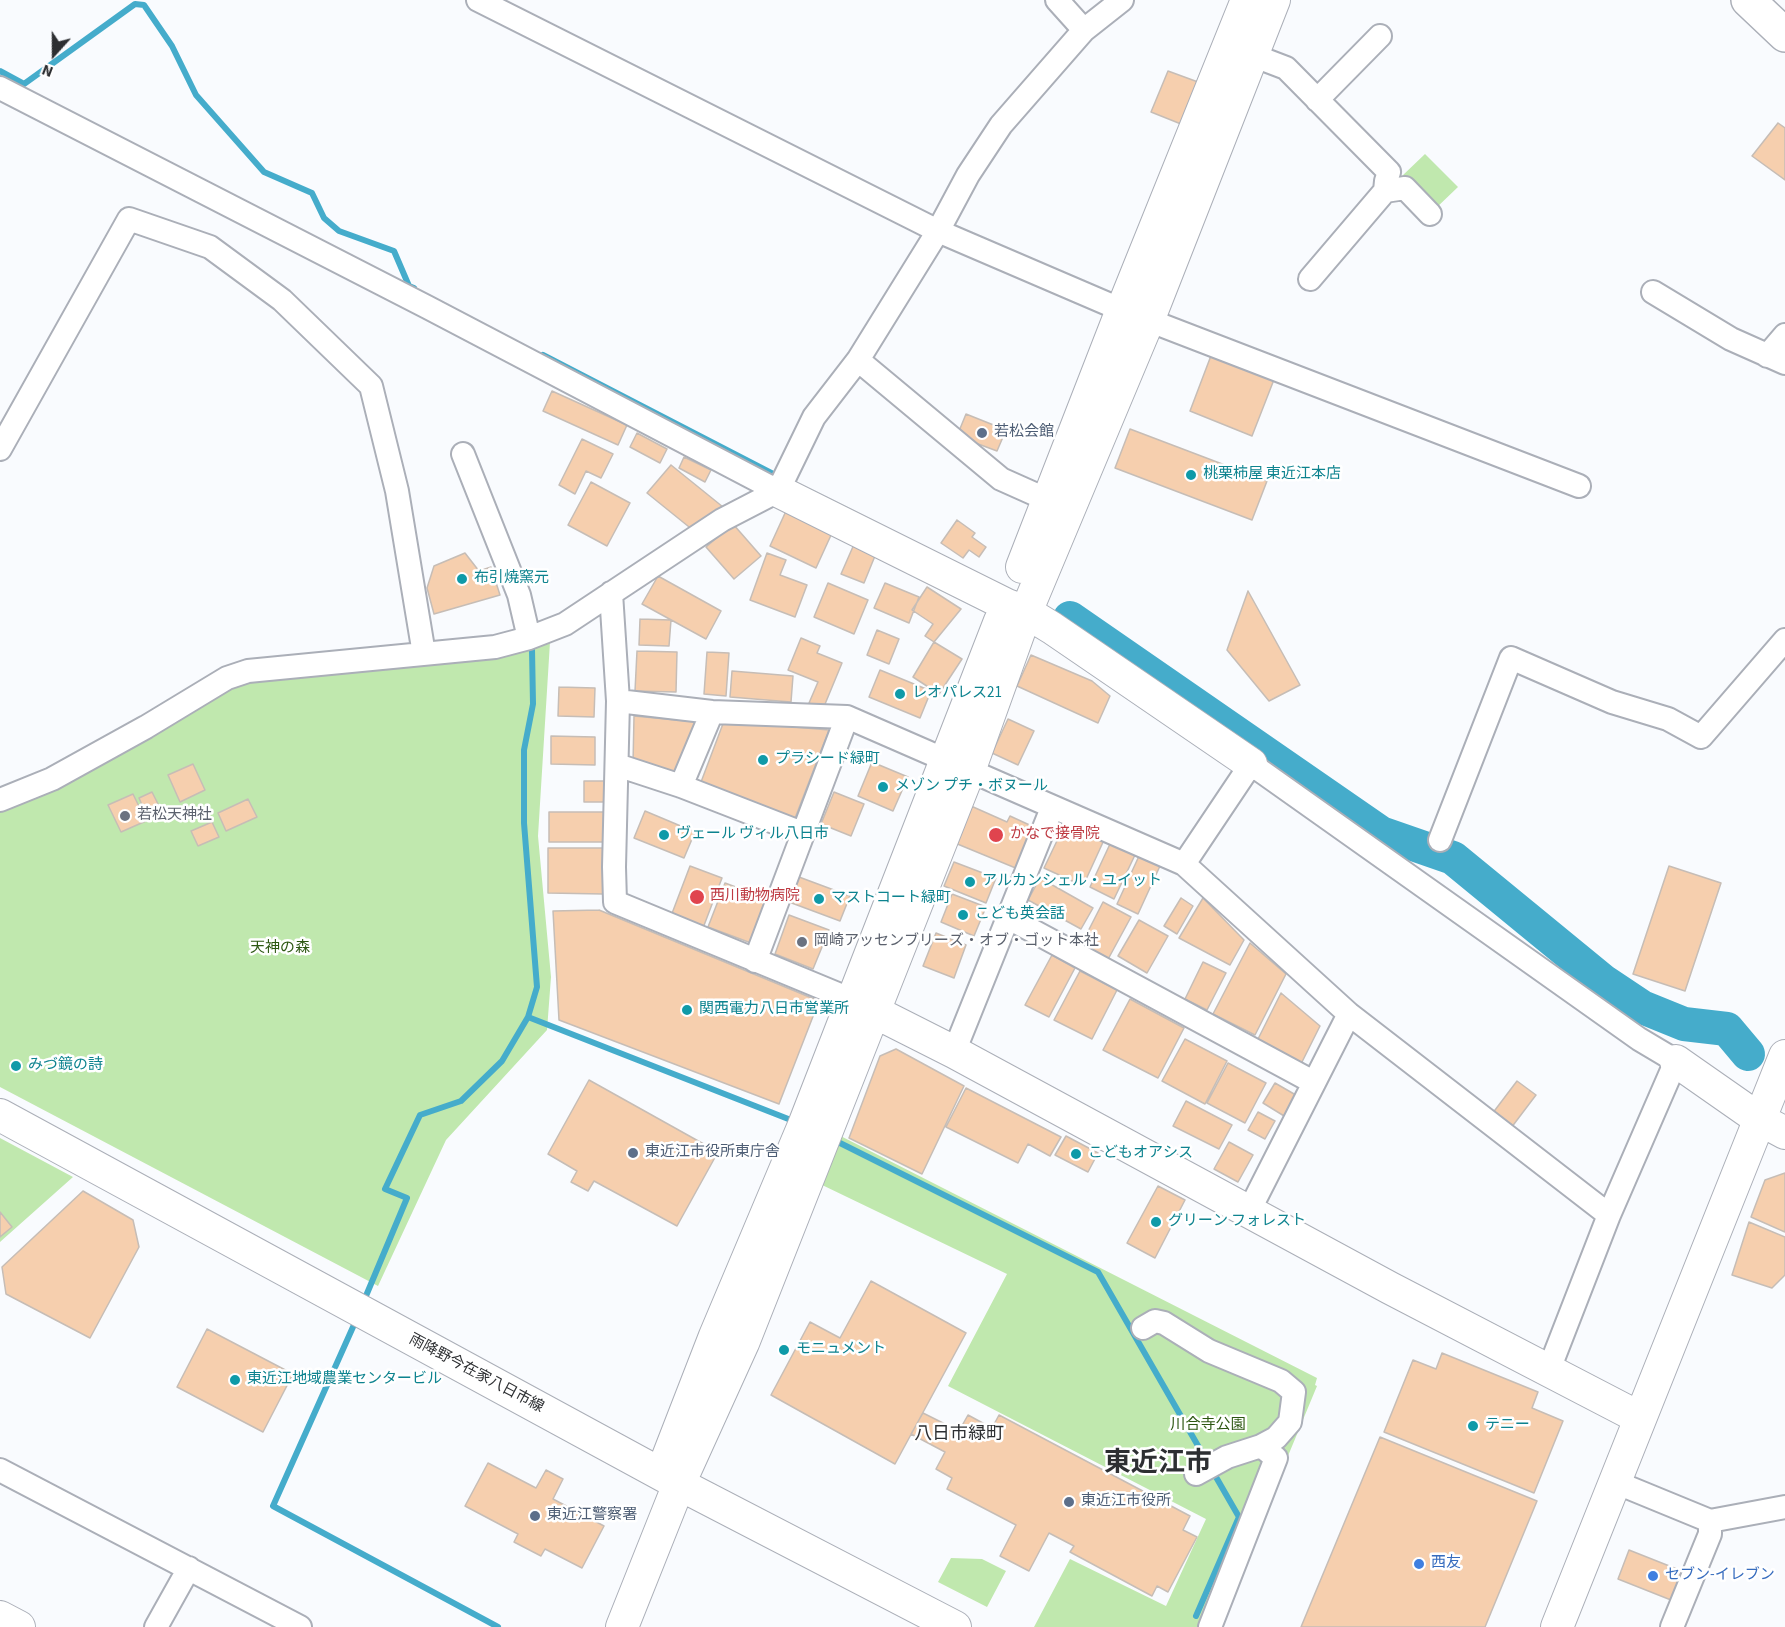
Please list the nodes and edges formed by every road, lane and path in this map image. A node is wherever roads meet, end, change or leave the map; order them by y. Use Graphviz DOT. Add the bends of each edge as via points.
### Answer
graph roads {
  1 [pos="478,0"];
  2 [pos="1056,0"];
  3 [pos="1122,0"];
  4 [pos="1247,0"];
  5 [pos="1275,0"];
  6 [pos="1748,0"];
  7 [pos="1084,30"];
  8 [pos="1785,35"];
  9 [pos="1380,36"];
  10 [pos="1252,55"];
  11 [pos="0,88"];
  12 [pos="1317,100"];
  13 [pos="1385,191"];
  14 [pos="1430,214"];
  15 [pos="938,231"];
  16 [pos="1310,279"];
  17 [pos="1653,292"];
  18 [pos="1135,315"];
  19 [pos="1785,335"];
  20 [pos="1776,359"];
  21 [pos="858,360"];
  22 [pos="0,449"];
  23 [pos="463,454"];
  24 [pos="1579,486"];
  25 [pos="778,492"];
  26 [pos="1048,500"];
  27 [pos="611,593"];
  28 [pos="1016,609"];
  29 [pos="529,638"];
  30 [pos="1785,640"];
  31 [pos="424,654"];
  32 [pos="618,701"];
  33 [pos="712,712"];
  34 [pos="847,717"];
  35 [pos="1251,764"];
  36 [pos="616,765"];
  37 [pos="958,766"];
  38 [pos="681,786"];
  39 [pos="0,800"];
  40 [pos="1052,808"];
  41 [pos="802,833"];
  42 [pos="1440,840"];
  43 [pos="1184,864"];
  44 [pos="1007,917"];
  45 [pos="755,961"];
  46 [pos="863,1006"];
  47 [pos="1349,1014"];
  48 [pos="954,1052"];
  49 [pos="1785,1056"];
  50 [pos="1676,1061"];
  51 [pos="1313,1082"];
  52 [pos="0,1115"];
  53 [pos="1772,1126"];
  54 [pos="1249,1211"];
  55 [pos="1609,1215"];
  56 [pos="1149,1325"];
  57 [pos="1548,1372"];
  58 [pos="1640,1418"];
  59 [pos="1261,1446"];
  60 [pos="0,1470"];
  61 [pos="1196,1474"];
  62 [pos="670,1478"];
  63 [pos="1615,1482"];
  64 [pos="1785,1507"];
  65 [pos="1710,1521"];
  66 [pos="189,1568"];
  67 [pos="0,1617"];
  68 [pos="19,1627"];
  69 [pos="156,1627"];
  70 [pos="300,1627"];
  71 [pos="601,1627"];
  72 [pos="622,1627"];
  73 [pos="955,1627"];
  74 [pos="1210,1627"];
  75 [pos="1557,1627"];
  76 [pos="1672,1627"];
  1 -- 15 [label="street"];
  2 -- 7 [label="street"];
  3 -- 7 [label="street"];
  4 -- 18 [label="street"];
  5 -- 10 [label="street"];
  6 -- 8 [label="highway"];
  7 -- 15 [label="street" via="1001,125"];
  9 -- 12 [label="street"];
  10 -- 12 [label="street" via="1286,68"];
  10 -- 18 [label="street"];
  11 -- 25 [label="street"];
  12 -- 13 [label="street" via="1389,172"];
  13 -- 14 [label="street" via="1405,189"];
  13 -- 16 [label="street"];
  15 -- 18 [label="street"];
  15 -- 21 [label="street"];
  17 -- 20 [label="street" via="1731,339"];
  18 -- 24 [label="street"];
  18 -- 26 [label="street"];
  18 -- 28 [label="street"];
  19 -- 20 [label="street"];
  21 -- 25 [label="street" via="814,417"];
  21 -- 26 [label="street" via="1001,479"];
  22 -- 31 [label="street" via="129,219 210,246 282,300 371,386 397,491"];
  23 -- 29 [label="street" via="519,595"];
  25 -- 27 [label="street" via="722,520"];
  25 -- 28 [label="street"];
  26 -- 28 [label="street"];
  27 -- 29 [label="street" via="565,624"];
  27 -- 32 [label="street"];
  28 -- 35 [label="street" via="1052,628"];
  28 -- 37 [label="street"];
  29 -- 31 [label="street" via="495,647"];
  30 -- 42 [label="street" via="1701,737 1668,719 1612,702 1510,658"];
  31 -- 39 [label="street" via="248,671 227,678 52,779"];
  32 -- 33 [label="street"];
  32 -- 36 [label="street"];
  33 -- 34 [label="street"];
  33 -- 38 [label="street"];
  34 -- 37 [label="street"];
  34 -- 41 [label="street"];
  35 -- 43 [label="street"];
  35 -- 50 [label="street" via="1638,1039"];
  36 -- 38 [label="street"];
  36 -- 45 [label="street" via="615,902"];
  37 -- 40 [label="street"];
  37 -- 46 [label="street"];
  38 -- 41 [label="street"];
  40 -- 43 [label="street"];
  40 -- 44 [label="street"];
  41 -- 45 [label="street"];
  43 -- 47 [label="street"];
  44 -- 48 [label="street"];
  44 -- 51 [label="street"];
  45 -- 46 [label="street"];
  46 -- 48 [label="street"];
  46 -- 62 [label="street" via="804,1125 715,1336"];
  47 -- 51 [label="street"];
  47 -- 55 [label="street"];
  48 -- 54 [label="street"];
  49 -- 53 [label="street"];
  50 -- 53 [label="street"];
  50 -- 55 [label="street"];
  51 -- 54 [label="street"];
  52 -- 62 [label="street, 雨降野今在家八日市線"];
  53 -- 58 [label="street"];
  54 -- 57 [label="street"];
  55 -- 57 [label="street"];
  56 -- 59 [label="street" via="1164,1323 1209,1352 1281,1381 1294,1392 1290,1422 1276,1438"];
  57 -- 58 [label="street"];
  58 -- 63 [label="street"];
  59 -- 61 [label="street" via="1227,1457"];
  59 -- 74 [label="street" via="1276,1458"];
  60 -- 66 [label="street"];
  62 -- 71 [label="street"];
  62 -- 72 [label="street"];
  62 -- 73 [label="street, 雨降野今在家八日市線"];
  63 -- 65 [label="street"];
  63 -- 75 [label="street"];
  64 -- 65 [label="street"];
  65 -- 76 [label="street" via="1710,1534"];
  66 -- 69 [label="street"];
  66 -- 70 [label="street"];
  67 -- 68 [label="street"];
}
